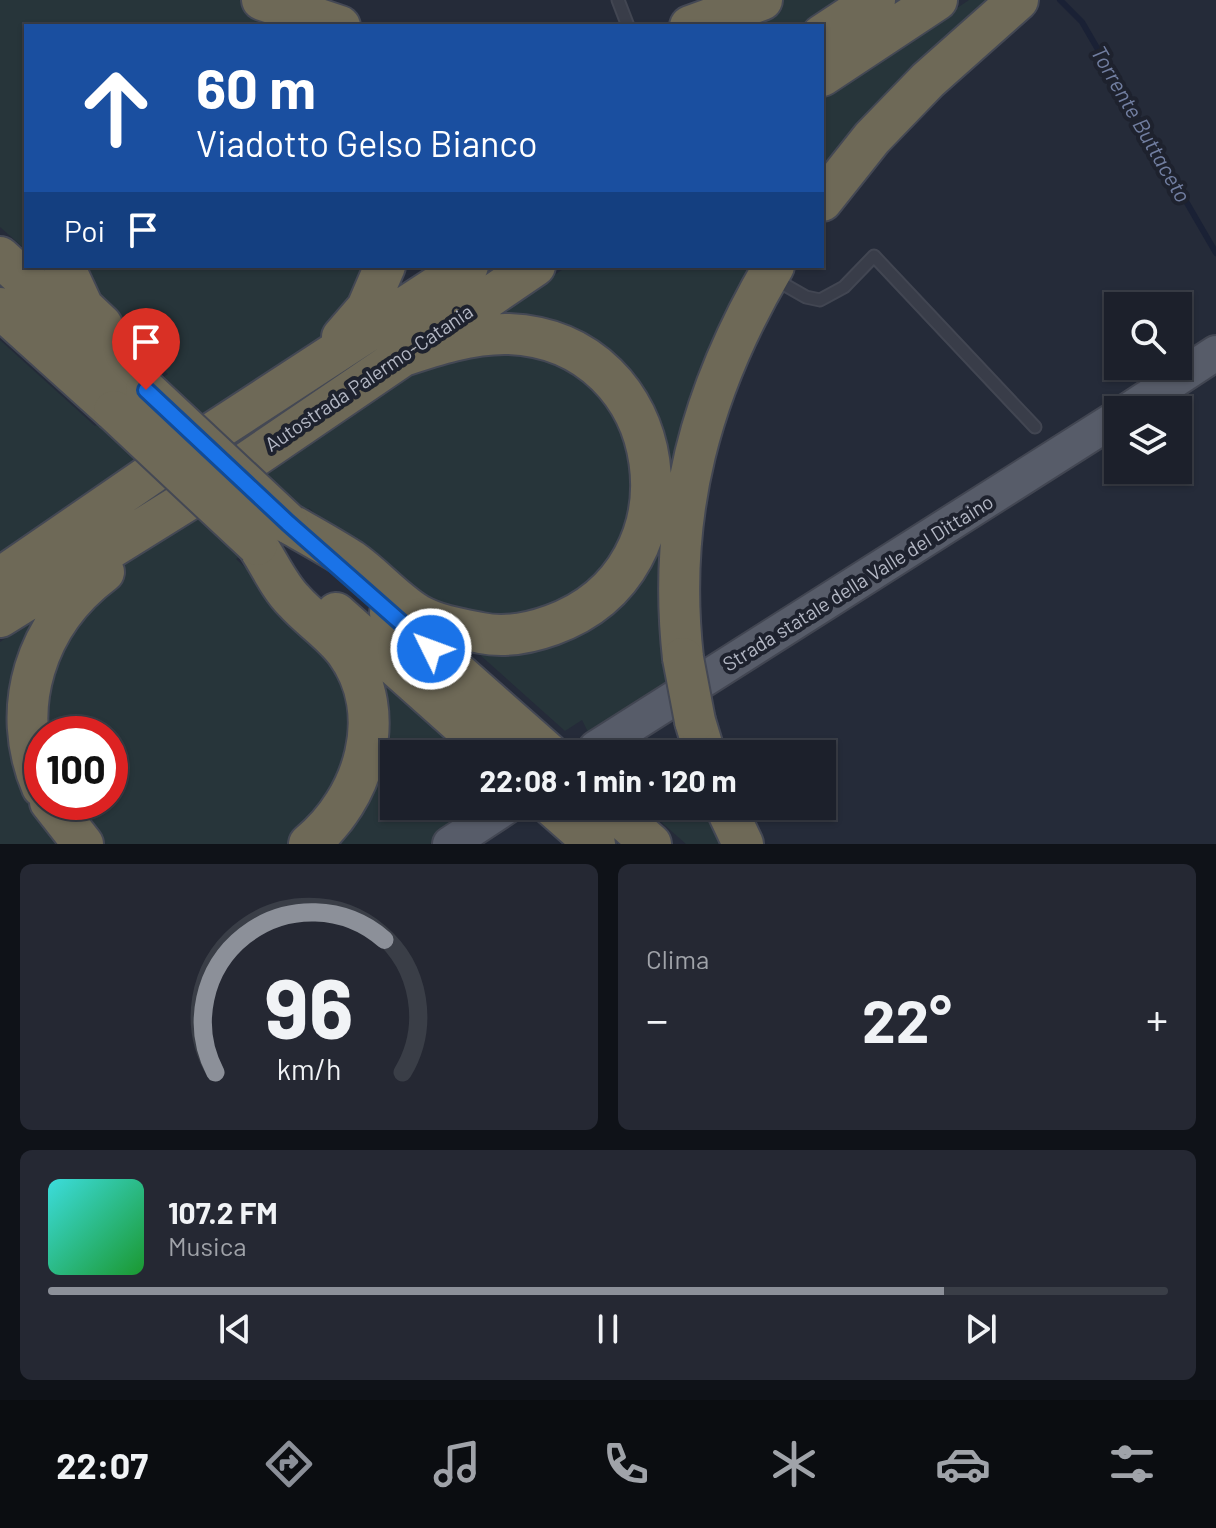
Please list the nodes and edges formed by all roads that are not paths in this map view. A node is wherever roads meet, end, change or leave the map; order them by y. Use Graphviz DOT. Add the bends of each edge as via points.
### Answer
graph roads {
  1 [pos="262,0"];
  2 [pos="618,0"];
  3 [pos="762,0"];
  4 [pos="875,0"];
  5 [pos="937,0"];
  6 [pos="1018,0"];
  7 [pos="334,24"];
  8 [pos="627,24"];
  9 [pos="696,24"];
  10 [pos="824,34"];
  11 [pos="824,75"];
  12 [pos="824,198"];
  13 [pos="0,257"];
  14 [pos="65,268"];
  15 [pos="384,268"];
  16 [pos="465,268"];
  17 [pos="532,268"];
  18 [pos="780,276"];
  19 [pos="0,308"];
  20 [pos="0,330"];
  21 [pos="1216,353"];
  22 [pos="397,358"];
  23 [pos="314,367"];
  24 [pos="1150,396"];
  25 [pos="130,401"];
  26 [pos="1104,426"];
  27 [pos="1035,427"];
  28 [pos="161,518"];
  29 [pos="273,534"];
  30 [pos="48,547"];
  31 [pos="0,567"];
  32 [pos="0,578"];
  33 [pos="0,617"];
  34 [pos="26,716"];
  35 [pos="700,738"];
  36 [pos="480,740"];
  37 [pos="531,740"];
  38 [pos="609,740"];
  39 [pos="61,820"];
  40 [pos="486,820"];
  41 [pos="568,820"];
  42 [pos="624,820"];
  43 [pos="732,820"];
  44 [pos="83,844"];
  45 [pos="309,844"];
  46 [pos="450,844"];
  47 [pos="595,844"];
  48 [pos="651,844"];
  49 [pos="743,844"];
  1 -- 7 [label="highway"];
  2 -- 8 [label="lane"];
  3 -- 9 [label="highway"];
  4 -- 10 [label="highway"];
  5 -- 11 [label="highway"];
  6 -- 12 [label="highway" via="918,90"];
  13 -- 25 [label="highway"];
  14 -- 25 [label="highway" via="83,307 135,358"];
  15 -- 23 [label="highway" via="367,308"];
  16 -- 23 [label="highway, Autostrada Palermo-Catania"];
  17 -- 22 [label="highway, Autostrada Palermo-Catania"];
  18 -- 27 [label="lane" via="806,297 820,300 844,287 874,256"];
  18 -- 35 [label="highway, bridge" via="748,310 731,345 702,422 682,526 679,619"];
  19 -- 25 [label="highway"];
  20 -- 25 [label="highway" via="63,386"];
  21 -- 24 [label="main road"];
  22 -- 28 [label="highway, Autostrada Palermo-Catania"];
  22 -- 29 [label="highway" via="441,343 509,334 544,339 597,367 634,410 650,453 650,513 626,567 595,602 567,620 538,630 486,634 417,613 352,561"];
  23 -- 30 [label="highway, Autostrada Palermo-Catania"];
  25 -- 29 [label="highway, bridge"];
  26 -- 38 [label="main road, Strada statale della Valle del Dittaino"];
  28 -- 33 [label="highway, Autostrada Palermo-Catania"];
  28 -- 34 [label="highway" via="84,586 59,616 38,652"];
  29 -- 36 [label="highway"];
  29 -- 37 [label="highway"];
  29 -- 45 [label="highway" via="291,599 347,653 366,696 369,719 354,788"];
  30 -- 31 [label="highway"];
  30 -- 32 [label="highway, Autostrada Palermo-Catania"];
  39 -- 44 [label="highway"];
  40 -- 46 [label="main road"];
  41 -- 47 [label="highway"];
  42 -- 48 [label="highway"];
  43 -- 49 [label="highway"];
}
